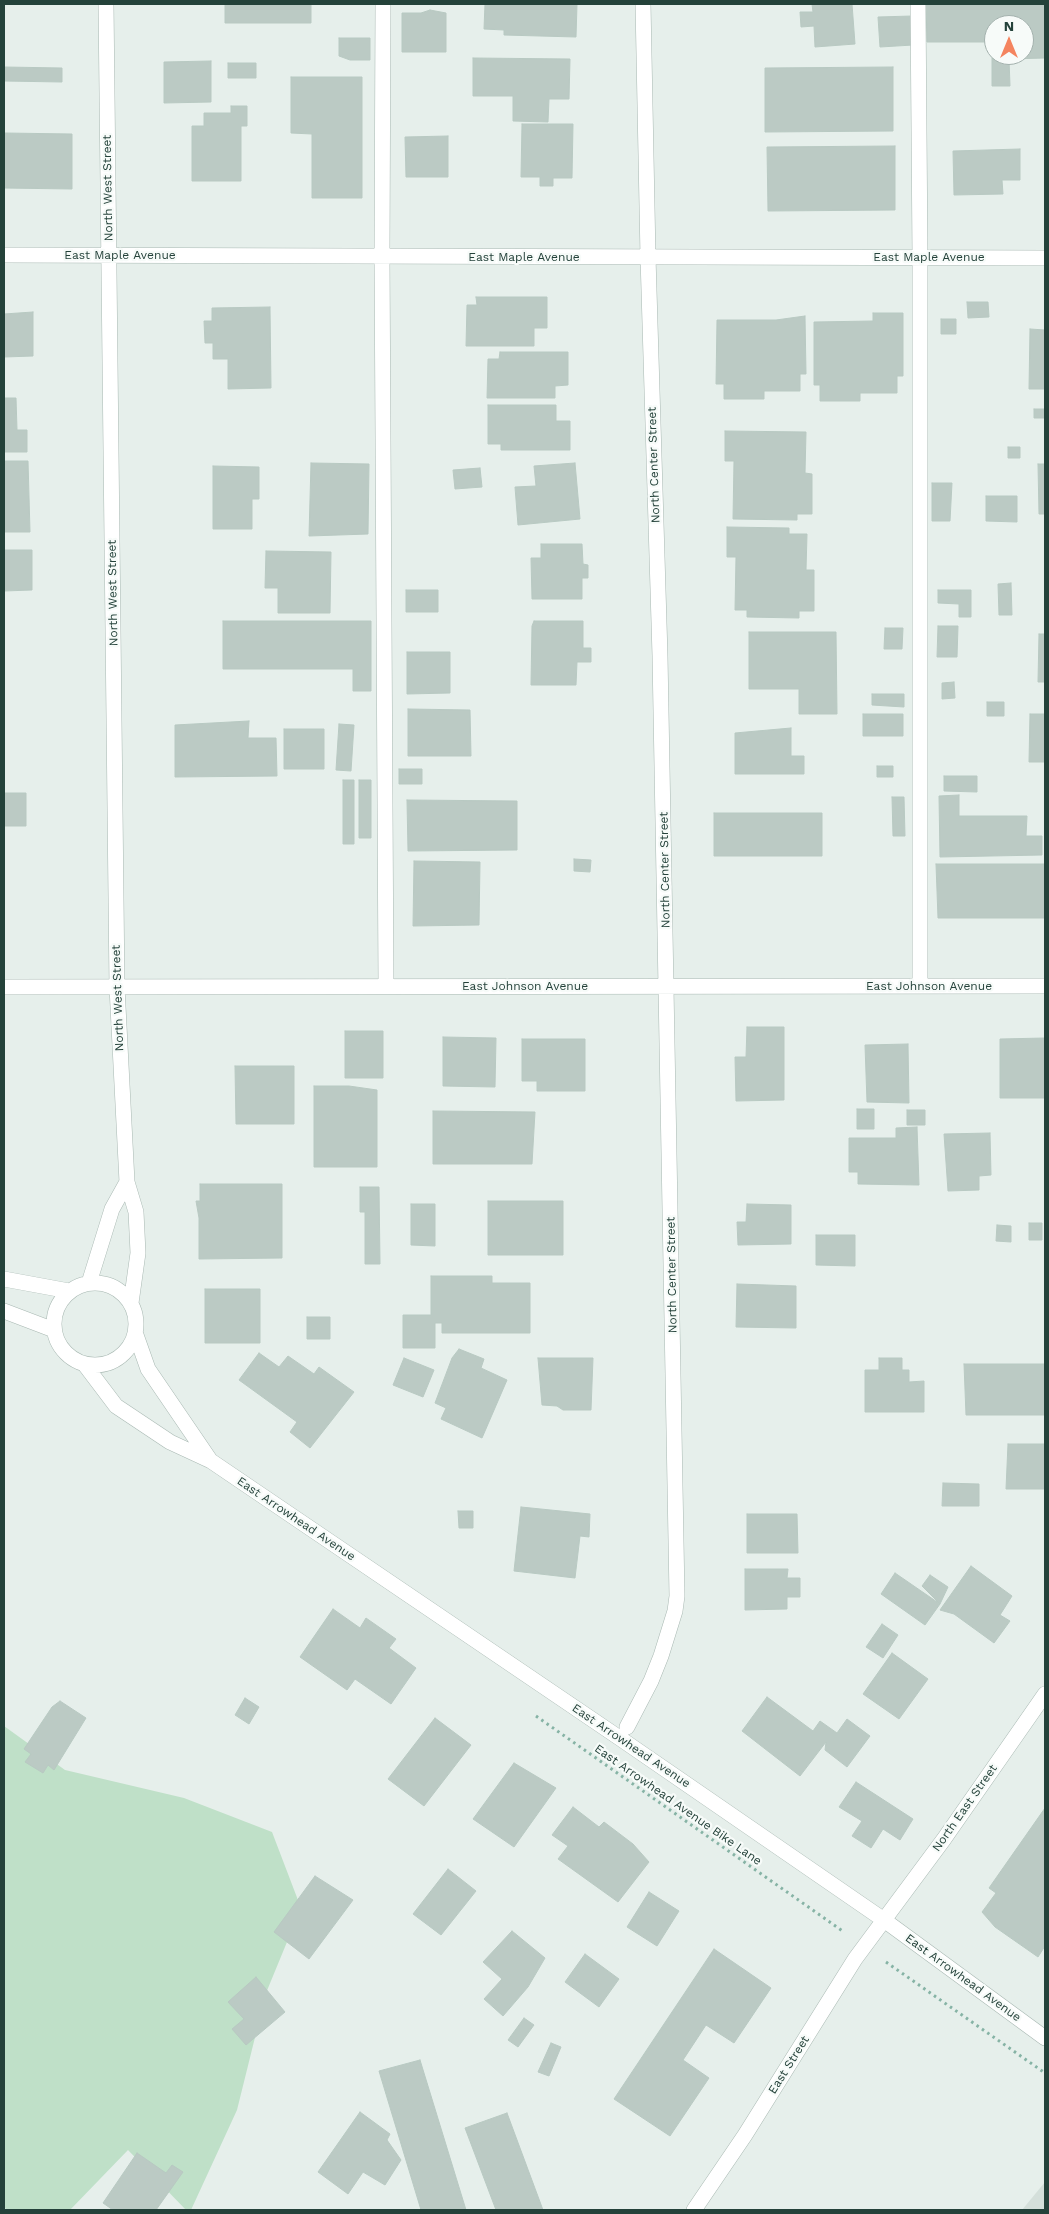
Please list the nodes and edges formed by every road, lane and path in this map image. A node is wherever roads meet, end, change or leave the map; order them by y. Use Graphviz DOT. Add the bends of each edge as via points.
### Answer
graph roads {
  1 [pos="106,4"];
  2 [pos="383,4"];
  3 [pos="644,4"];
  4 [pos="918,4"];
  5 [pos="4,255"];
  6 [pos="109,255"];
  7 [pos="382,256"];
  8 [pos="648,257"];
  9 [pos="920,257"];
  10 [pos="1045,258"];
  11 [pos="386,986"];
  12 [pos="920,986"];
  13 [pos="1045,986"];
  14 [pos="4,987"];
  15 [pos="117,987"];
  16 [pos="667,987"];
  17 [pos="127,1182"];
  18 [pos="4,1278"];
  19 [pos="89,1283"];
  20 [pos="69,1292"];
  21 [pos="131,1303"];
  22 [pos="4,1311"];
  23 [pos="54,1330"];
  24 [pos="136,1334"];
  25 [pos="85,1365"];
  26 [pos="211,1461"];
  27 [pos="1045,1695"];
  28 [pos="528,1711"];
  29 [pos="627,1727"];
  30 [pos="884,1920"];
  31 [pos="864,1946"];
  32 [pos="1042,2030"];
  33 [pos="1045,2073"];
  34 [pos="694,2210"];
  1 -- 6 [label="street, North West Street"];
  2 -- 7 [label="street"];
  3 -- 8 [label="street, North Center Street"];
  4 -- 9 [label="street"];
  5 -- 6 [label="street, East Maple Avenue"];
  6 -- 7 [label="street, East Maple Avenue"];
  6 -- 15 [label="street, North West Street"];
  7 -- 8 [label="street, East Maple Avenue"];
  7 -- 11 [label="street"];
  8 -- 9 [label="street, East Maple Avenue"];
  8 -- 16 [label="street, North Center Street"];
  9 -- 10 [label="street, East Maple Avenue"];
  9 -- 12 [label="street"];
  11 -- 15 [label="street, East Johnson Avenue"];
  11 -- 16 [label="street, East Johnson Avenue"];
  12 -- 13 [label="street, East Johnson Avenue"];
  12 -- 16 [label="street, East Johnson Avenue"];
  14 -- 15 [label="street, East Johnson Avenue"];
  15 -- 17 [label="street, North West Street"];
  16 -- 29 [label="street, North Center Street" via="677,1596 661,1656"];
  17 -- 19 [label="street" via="112,1209"];
  17 -- 21 [label="street, North West Street" via="136,1212 138,1252"];
  18 -- 20 [label="street"];
  19 -- 20 [label="street"];
  19 -- 21 [label="street" via="105,1283 120,1290"];
  20 -- 23 [label="street" via="59,1302"];
  21 -- 24 [label="street" via="136,1318"];
  22 -- 23 [label="street"];
  23 -- 25 [label="street" via="59,1346 70,1358"];
  24 -- 25 [label="street" via="129,1349 117,1360 101,1366"];
  24 -- 26 [label="street, East Arrowhead Avenue" via="148,1369"];
  25 -- 26 [label="street, East Arrowhead Avenue" via="116,1406 170,1442"];
  26 -- 30 [label="street, East Arrowhead Avenue"];
  27 -- 30 [label="street, North East Street"];
  28 -- 31 [label="path, East Arrowhead Avenue Bike Lane"];
  30 -- 31 [label="street, East Street"];
  30 -- 32 [label="street, East Arrowhead Avenue"];
  31 -- 33 [label="path, East Arrowhead Avenue Bike Lane"];
  31 -- 34 [label="street, East Street"];
}
